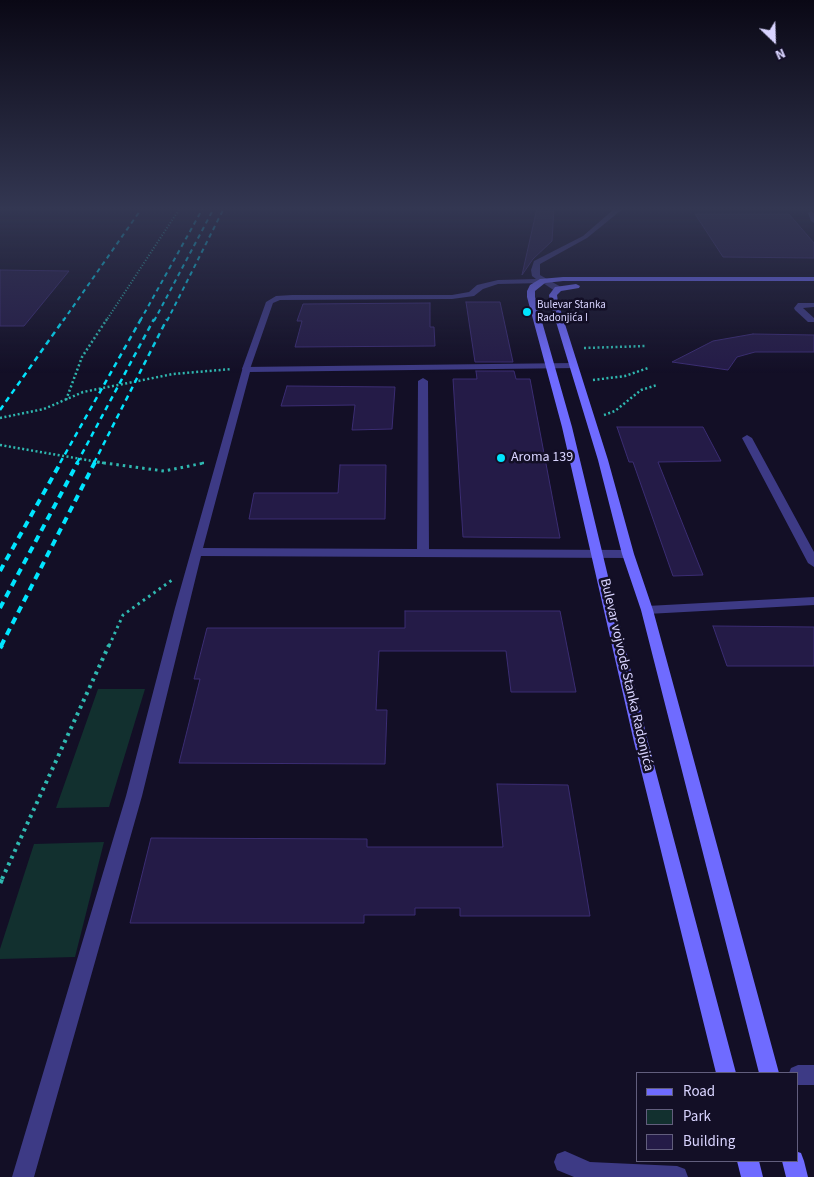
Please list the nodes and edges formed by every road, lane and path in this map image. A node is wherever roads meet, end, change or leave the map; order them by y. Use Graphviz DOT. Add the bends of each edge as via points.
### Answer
graph roads {
  1 [pos="145,263"];
  2 [pos="537,263"];
  3 [pos="814,279"];
  4 [pos="542,281"];
  5 [pos="814,286"];
  6 [pos="558,289"];
  7 [pos="814,305"];
  8 [pos="811,320"];
  9 [pos="646,346"];
  10 [pos="569,348"];
  11 [pos="574,366"];
  12 [pos="550,367"];
  13 [pos="648,368"];
  14 [pos="246,369"];
  15 [pos="578,379"];
  16 [pos="423,381"];
  17 [pos="657,385"];
  18 [pos="66,400"];
  19 [pos="589,416"];
  20 [pos="0,418"];
  21 [pos="747,438"];
  22 [pos="0,445"];
  23 [pos="222,457"];
  24 [pos="423,551"];
  25 [pos="196,552"];
  26 [pos="597,554"];
  27 [pos="628,554"];
  28 [pos="814,563"];
  29 [pos="190,576"];
  30 [pos="814,601"];
  31 [pos="647,610"];
  32 [pos="0,884"];
  33 [pos="726,1072"];
  34 [pos="770,1072"];
  35 [pos="799,1075"];
  36 [pos="814,1075"];
  37 [pos="565,1162"];
  38 [pos="748,1162"];
  39 [pos="793,1162"];
  40 [pos="590,1175"];
  41 [pos="23,1177"];
  42 [pos="677,1177"];
  43 [pos="752,1177"];
  44 [pos="797,1177"];
  1 -- 18 [label="path" via="82,357"];
  2 -- 4 [label="street" via="536,276"];
  3 -- 4 [label="street"];
  4 -- 6 [label="street"];
  4 -- 12 [label="street, Bulevar vojvode Stanka Radonjića" via="533,287 531,297"];
  4 -- 14 [label="street" via="498,282 471,294 452,297 279,298 270,302"];
  5 -- 6 [label="street" via="580,286"];
  6 -- 10 [label="street" via="553,295"];
  7 -- 8 [label="street" via="798,308"];
  9 -- 10 [label="path"];
  10 -- 11 [label="street"];
  11 -- 12 [label="street"];
  11 -- 15 [label="street"];
  12 -- 14 [label="street"];
  12 -- 26 [label="street, Bulevar vojvode Stanka Radonjića"];
  13 -- 15 [label="path" via="616,377"];
  14 -- 18 [label="path" via="174,374 84,392"];
  14 -- 23 [label="street"];
  15 -- 19 [label="street"];
  16 -- 24 [label="street"];
  17 -- 19 [label="path" via="641,390 607,415"];
  18 -- 20 [label="path" via="44,409"];
  19 -- 27 [label="street"];
  21 -- 28 [label="street"];
  22 -- 23 [label="path" via="164,471"];
  23 -- 25 [label="street"];
  24 -- 25 [label="street"];
  24 -- 26 [label="street"];
  25 -- 29 [label="street"];
  26 -- 27 [label="street"];
  26 -- 33 [label="street, Bulevar vojvode Stanka Radonjića" via="641,742"];
  27 -- 31 [label="street"];
  29 -- 32 [label="path" via="172,580 123,616"];
  29 -- 41 [label="street" via="134,796"];
  30 -- 31 [label="street"];
  31 -- 34 [label="street"];
  35 -- 36 [label="street"];
  37 -- 40 [label="street"];
  38 -- 43 [label="street"];
  39 -- 44 [label="street"];
  40 -- 42 [label="street"];
}
